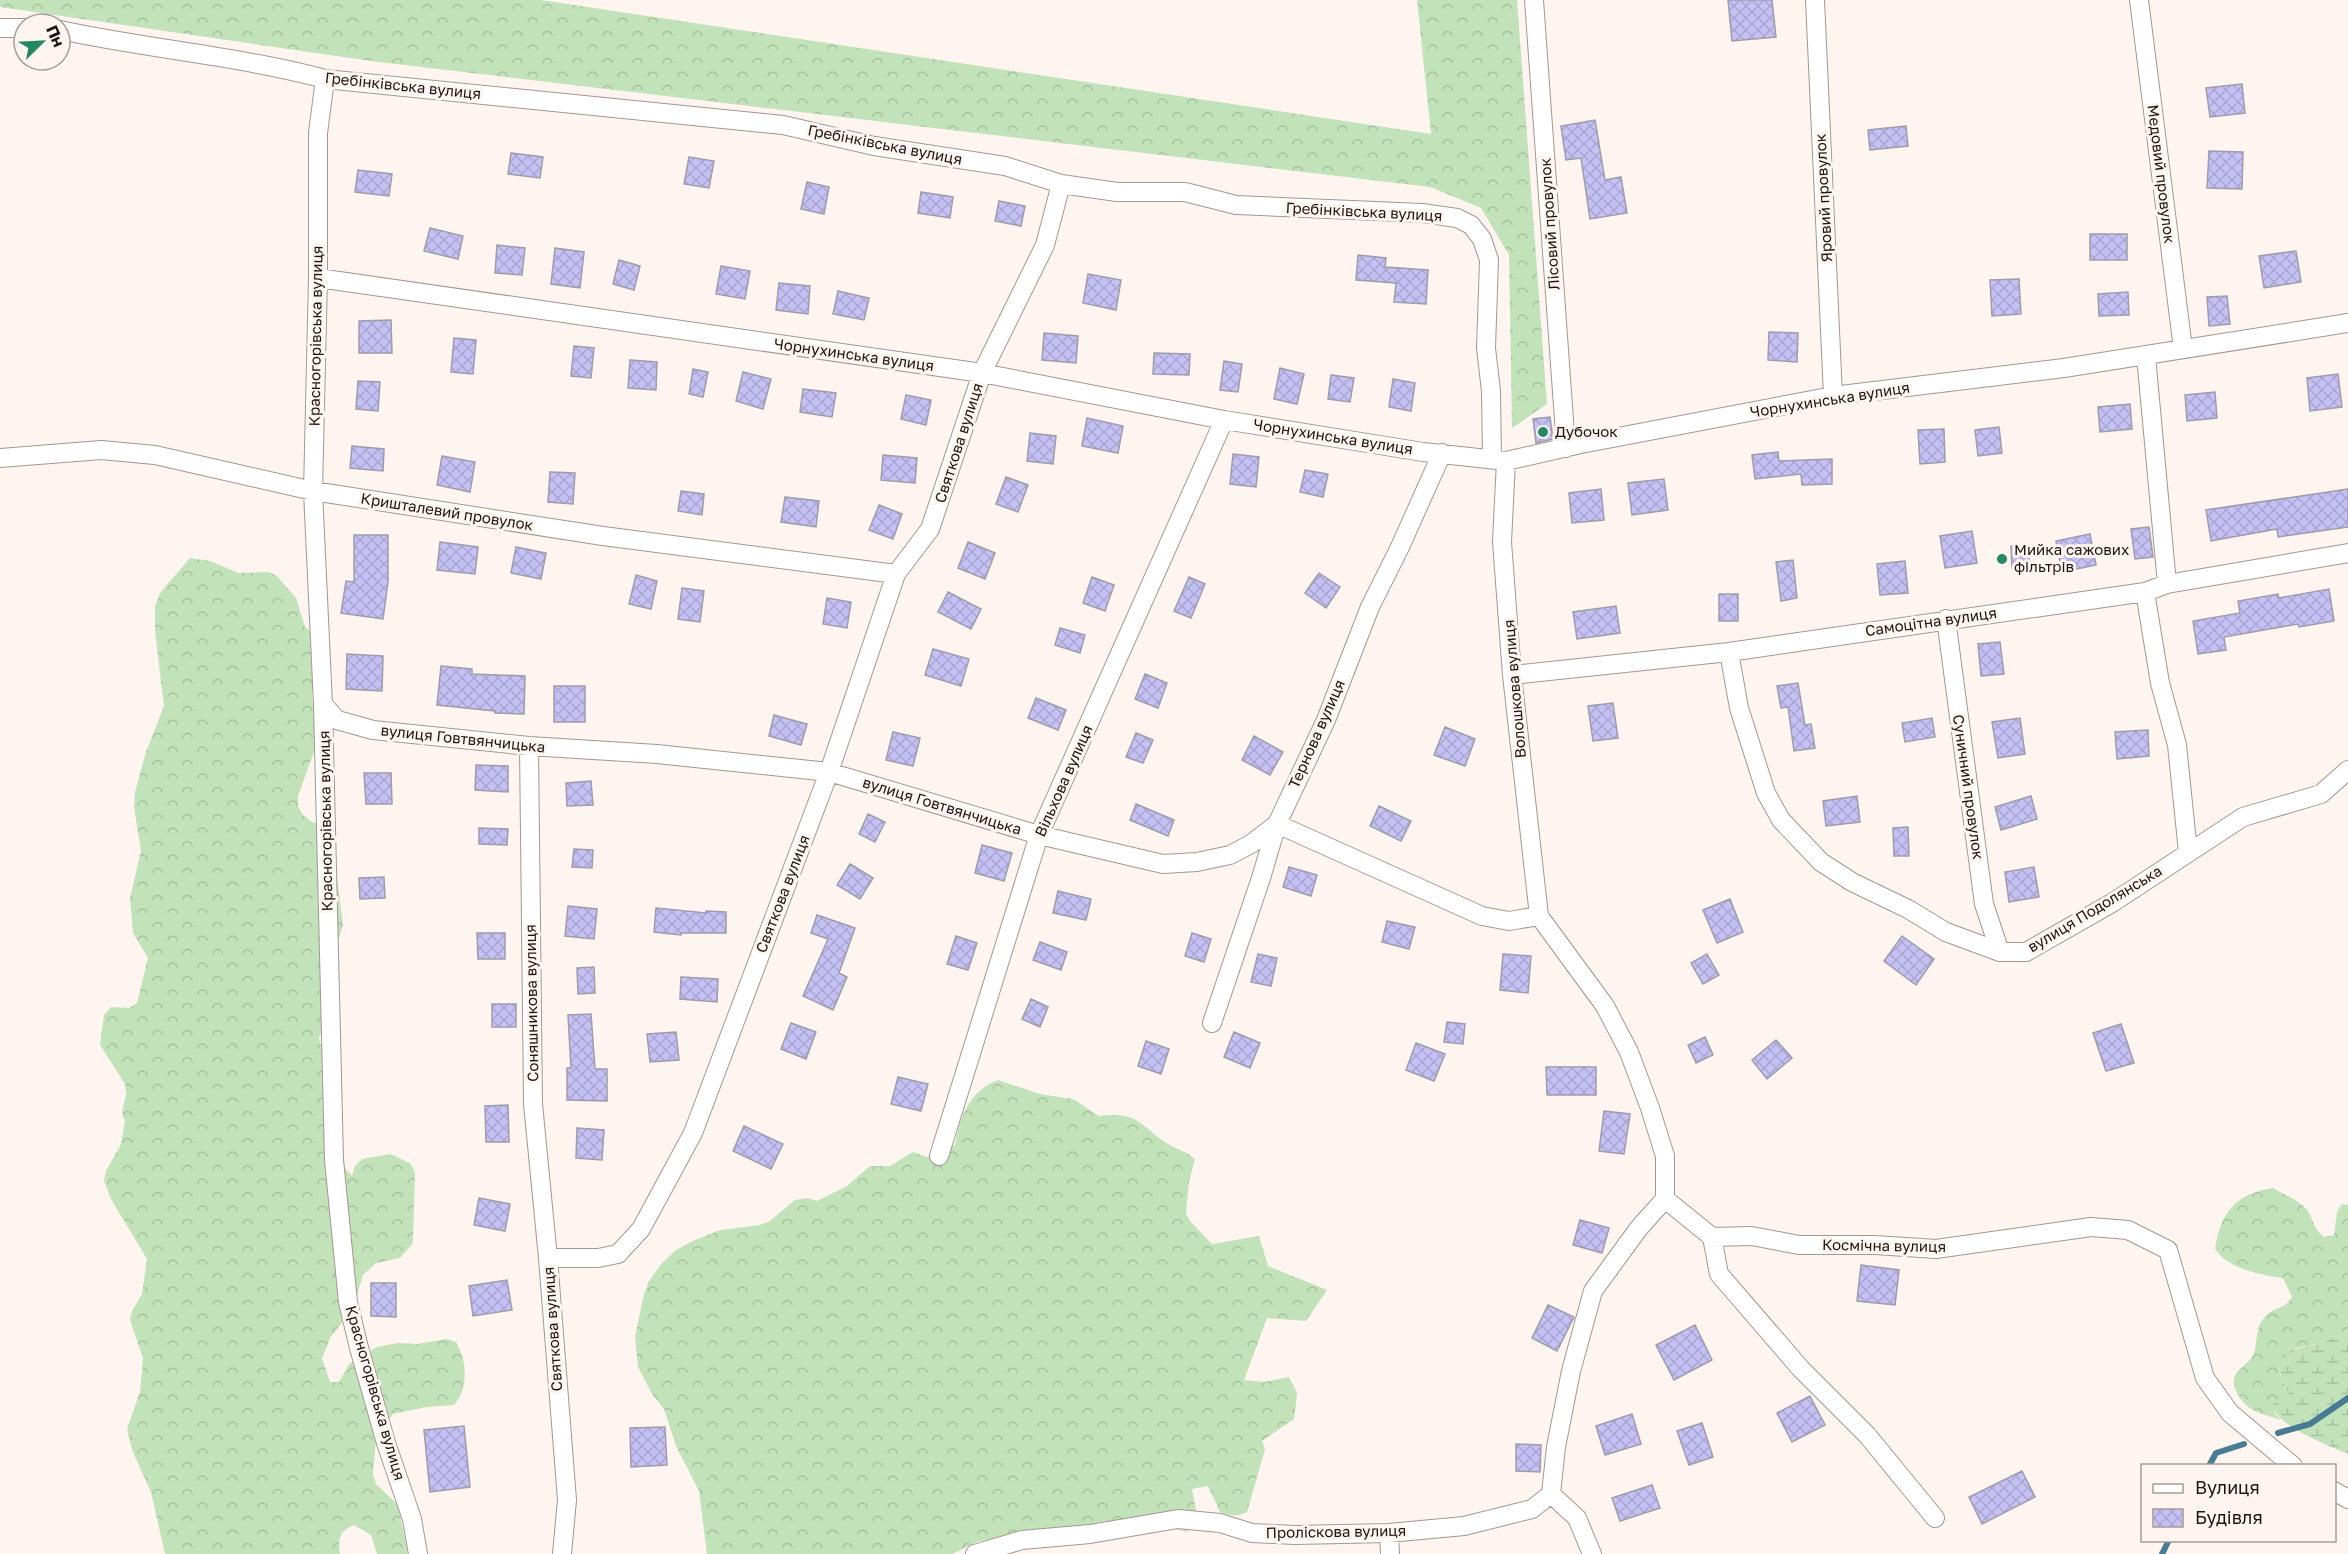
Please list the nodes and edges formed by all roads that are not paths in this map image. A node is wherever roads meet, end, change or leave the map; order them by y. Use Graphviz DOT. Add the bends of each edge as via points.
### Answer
graph roads {
  1 [pos="1534,0"];
  2 [pos="1815,0"];
  3 [pos="2139,0"];
  4 [pos="72,33"];
  5 [pos="325,79"];
  6 [pos="1061,184"];
  7 [pos="318,278"];
  8 [pos="2348,323"];
  9 [pos="2183,349"];
  10 [pos="2146,356"];
  11 [pos="982,373"];
  12 [pos="1833,396"];
  13 [pos="1224,420"];
  14 [pos="1566,448"];
  15 [pos="1442,453"];
  16 [pos="0,458"];
  17 [pos="1499,460"];
  18 [pos="313,490"];
  19 [pos="2348,553"];
  20 [pos="896,574"];
  21 [pos="2167,584"];
  22 [pos="2145,592"];
  23 [pos="1946,619"];
  24 [pos="1729,652"];
  25 [pos="1512,675"];
  26 [pos="323,704"];
  27 [pos="529,746"];
  28 [pos="2348,770"];
  29 [pos="829,772"];
  30 [pos="1277,824"];
  31 [pos="1039,836"];
  32 [pos="2188,852"];
  33 [pos="1539,916"];
  34 [pos="2000,952"];
  35 [pos="1212,1023"];
  36 [pos="939,1156"];
  37 [pos="1665,1199"];
  38 [pos="1712,1237"];
  39 [pos="548,1258"];
  40 [pos="2292,1464"];
  41 [pos="1551,1494"];
  42 [pos="1935,1518"];
  43 [pos="1389,1533"];
  44 [pos="418,1554"];
  45 [pos="562,1554"];
  46 [pos="975,1554"];
  47 [pos="1390,1554"];
  48 [pos="1592,1554"];
  1 -- 14 [label="street, Лісовий провулок"];
  2 -- 12 [label="street, Яровий провулок"];
  3 -- 9 [label="street, Медовий провулок"];
  4 -- 5 [label="street, Гребінківська вулиця"];
  5 -- 6 [label="street, Гребінківська вулиця" via="783,125 874,146 1005,166"];
  5 -- 7 [label="street, Красногорівська вулиця" via="318,133"];
  6 -- 11 [label="street, Святкова вулиця" via="1045,245"];
  6 -- 17 [label="street, Гребінківська вулиця" via="1117,192 1185,192 1236,206 1422,213 1457,218 1471,225 1482,239 1489,261 1486,348"];
  7 -- 11 [label="street, Чорнухинська вулиця"];
  7 -- 18 [label="street, Красногорівська вулиця"];
  8 -- 9 [label="street, Чорнухинська вулиця"];
  9 -- 10 [label="street, Чорнухинська вулиця"];
  10 -- 12 [label="street, Чорнухинська вулиця"];
  10 -- 21 [label="street"];
  11 -- 13 [label="street, Чорнухинська вулиця"];
  11 -- 20 [label="street, Святкова вулиця" via="930,530"];
  12 -- 14 [label="street, Чорнухинська вулиця"];
  13 -- 15 [label="street, Чорнухинська вулиця"];
  13 -- 31 [label="street, Вільхова вулиця"];
  14 -- 17 [label="street, Чорнухинська вулиця"];
  15 -- 17 [label="street, Чорнухинська вулиця"];
  15 -- 30 [label="street, Тернова вулиця" via="1370,607 1326,720"];
  16 -- 18 [label="street, Кришталевий провулок" via="101,450 155,455"];
  17 -- 25 [label="street, Волошкова вулиця"];
  18 -- 20 [label="street, Кришталевий провулок" via="603,536"];
  18 -- 26 [label="street, Красногорівська вулиця"];
  19 -- 21 [label="street, Самоцітна вулиця"];
  20 -- 29 [label="street, Святкова вулиця"];
  21 -- 22 [label="street, Самоцітна вулиця"];
  22 -- 23 [label="street, Самоцітна вулиця"];
  22 -- 32 [label="street" via="2160,683 2177,745"];
  23 -- 24 [label="street, Самоцітна вулиця"];
  23 -- 34 [label="street, Суничний провулок" via="1984,904"];
  24 -- 25 [label="street, Самоцітна вулиця"];
  24 -- 34 [label="street, вулиця Подолянська" via="1738,708 1766,793 1781,820 1821,861 1852,882 1946,932"];
  25 -- 33 [label="street, Волошкова вулиця"];
  26 -- 27 [label="street, вулиця Говтвянчицька" via="337,720 373,730"];
  26 -- 44 [label="street, Красногорівська вулиця" via="334,1160 348,1302 383,1432 412,1519"];
  27 -- 29 [label="street, вулиця Говтвянчицька" via="657,754"];
  27 -- 39 [label="street, Соняшникова вулиця" via="533,1104"];
  28 -- 32 [label="street, вулиця Подолянська" via="2321,794 2243,817"];
  29 -- 31 [label="street, вулиця Говтвянчицька"];
  29 -- 39 [label="street, Святкова вулиця" via="693,1133 641,1229 618,1254"];
  30 -- 31 [label="street, вулиця Говтвянчицька" via="1230,855 1163,864"];
  30 -- 33 [label="street" via="1482,916 1509,921"];
  30 -- 35 [label="street, Тернова вулиця"];
  31 -- 36 [label="street, Вільхова вулиця"];
  32 -- 34 [label="street, вулиця Подолянська" via="2112,903 2026,952"];
  33 -- 37 [label="street" via="1605,1006 1629,1052 1665,1156"];
  37 -- 38 [label="street"];
  37 -- 41 [label="street" via="1593,1291 1571,1371"];
  38 -- 40 [label="street, Космічна вулиця" via="1752,1236 1799,1245 1936,1250 2091,1227 2128,1230 2168,1250 2205,1378 2230,1413"];
  38 -- 42 [label="street" via="1719,1274 1801,1369 1867,1434"];
  39 -- 45 [label="street, Святкова вулиця" via="567,1500"];
  41 -- 43 [label="street, Проліскова вулиця" via="1532,1509 1464,1526"];
  41 -- 48 [label="street" via="1577,1518"];
  43 -- 46 [label="street, Проліскова вулиця" via="1252,1533 1220,1523 1178,1519 1090,1534 1022,1540"];
  43 -- 47 [label="street"];
}
